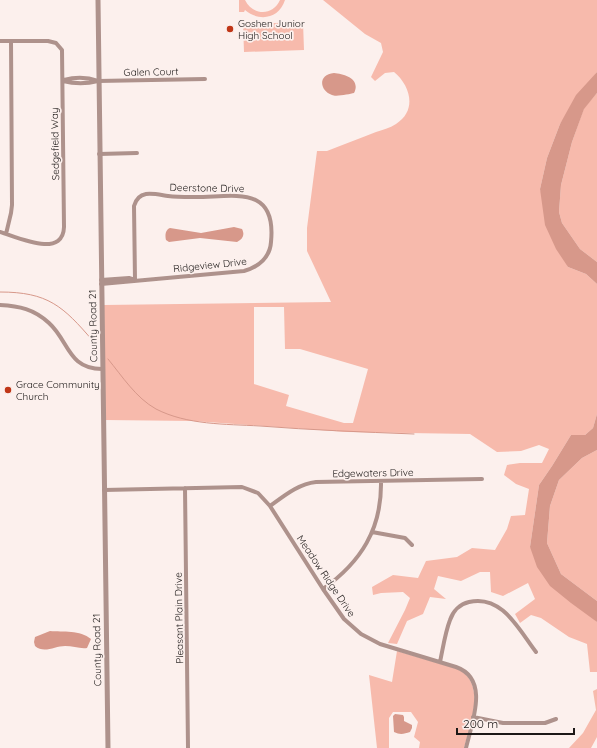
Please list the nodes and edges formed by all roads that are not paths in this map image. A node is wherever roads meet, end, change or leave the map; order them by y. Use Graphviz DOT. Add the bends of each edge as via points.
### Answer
graph roads {
  1 [pos="98,0"];
  2 [pos="0,41"];
  3 [pos="11,41"];
  4 [pos="205,79"];
  5 [pos="62,81"];
  6 [pos="98,81"];
  7 [pos="137,153"];
  8 [pos="99,154"];
  9 [pos="255,199"];
  10 [pos="0,232"];
  11 [pos="6,234"];
  12 [pos="135,280"];
  13 [pos="101,282"];
  14 [pos="0,305"];
  15 [pos="102,369"];
  16 [pos="482,479"];
  17 [pos="381,481"];
  18 [pos="185,488"];
  19 [pos="104,490"];
  20 [pos="270,506"];
  21 [pos="372,532"];
  22 [pos="412,545"];
  23 [pos="323,589"];
  24 [pos="536,652"];
  25 [pos="440,662"];
  26 [pos="473,717"];
  27 [pos="556,719"];
  28 [pos="108,748"];
  29 [pos="188,748"];
  30 [pos="466,748"];
  1 -- 6 [label="street, County Road 21"];
  2 -- 3 [label="street"];
  3 -- 5 [label="street, Sedgefield Way" via="56,43 62,54"];
  3 -- 11 [label="street" via="12,205"];
  4 -- 6 [label="street, Galen Court"];
  5 -- 6 [label="street, Galen Court" via="90,78"];
  5 -- 11 [label="street, Sedgefield Way" via="63,234 58,241 45,245"];
  6 -- 8 [label="street, County Road 21"];
  7 -- 8 [label="street"];
  8 -- 13 [label="street, County Road 21"];
  9 -- 12 [label="street, Ridgeview Drive" via="264,207 270,218 271,241 269,252 255,267 244,271"];
  9 -- 12 [label="street, Deerstone Drive" via="239,195 142,195 136,200 134,210"];
  10 -- 11 [label="street"];
  12 -- 13 [label="street, Ridgeview Drive"];
  13 -- 15 [label="street, County Road 21"];
  14 -- 15 [label="street" via="22,307 41,316 80,363"];
  15 -- 19 [label="street, County Road 21"];
  16 -- 17 [label="street, Edgewaters Drive"];
  17 -- 20 [label="street, Edgewaters Drive" via="307,483"];
  17 -- 21 [label="street" via="380,504"];
  18 -- 19 [label="street, Meadow Ridge Drive"];
  18 -- 20 [label="street, Meadow Ridge Drive" via="242,487 258,493"];
  18 -- 29 [label="street, Pleasant Plain Drive"];
  19 -- 28 [label="street, County Road 21"];
  20 -- 23 [label="street, Meadow Ridge Drive"];
  21 -- 22 [label="street" via="405,538"];
  21 -- 23 [label="street" via="355,561"];
  23 -- 25 [label="street, Meadow Ridge Drive" via="344,619 369,639"];
  24 -- 25 [label="street" via="504,611 492,603 476,601 461,605 450,619"];
  25 -- 26 [label="street, Meadow Ridge Drive" via="462,669 474,680 476,701"];
  26 -- 27 [label="street" via="503,723 545,723"];
  26 -- 30 [label="street, Meadow Ridge Drive"];
}
